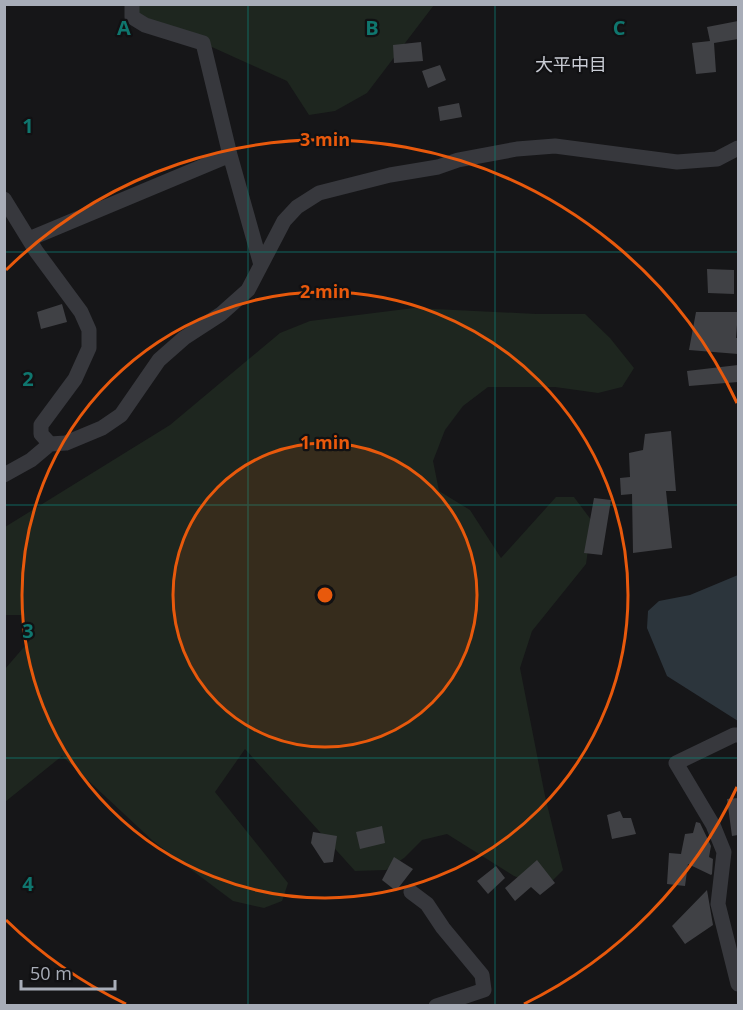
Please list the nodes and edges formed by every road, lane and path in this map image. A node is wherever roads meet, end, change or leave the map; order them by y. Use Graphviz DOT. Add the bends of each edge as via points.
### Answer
graph roads {
  1 [pos="132,4"];
  2 [pos="738,148"];
  3 [pos="230,155"];
  4 [pos="4,200"];
  5 [pos="29,239"];
  6 [pos="261,265"];
  7 [pos="50,444"];
  8 [pos="4,475"];
  9 [pos="738,735"];
  10 [pos="411,892"];
  11 [pos="738,984"];
  12 [pos="436,1005"];
  1 -- 3 [label="street" via="132,18 203,43"];
  2 -- 6 [label="street" via="717,159 677,162 555,146 517,149 390,175 319,193 297,207 284,221"];
  3 -- 5 [label="street"];
  3 -- 6 [label="street"];
  4 -- 5 [label="street"];
  5 -- 7 [label="street" via="81,312 89,330 89,348 75,379 41,425 41,434"];
  6 -- 7 [label="street" via="248,290 159,360 121,415 66,443"];
  7 -- 8 [label="street"];
  9 -- 11 [label="street" via="676,763 713,825 724,852 718,904"];
  10 -- 12 [label="street" via="427,904 482,975 484,990"];
}
